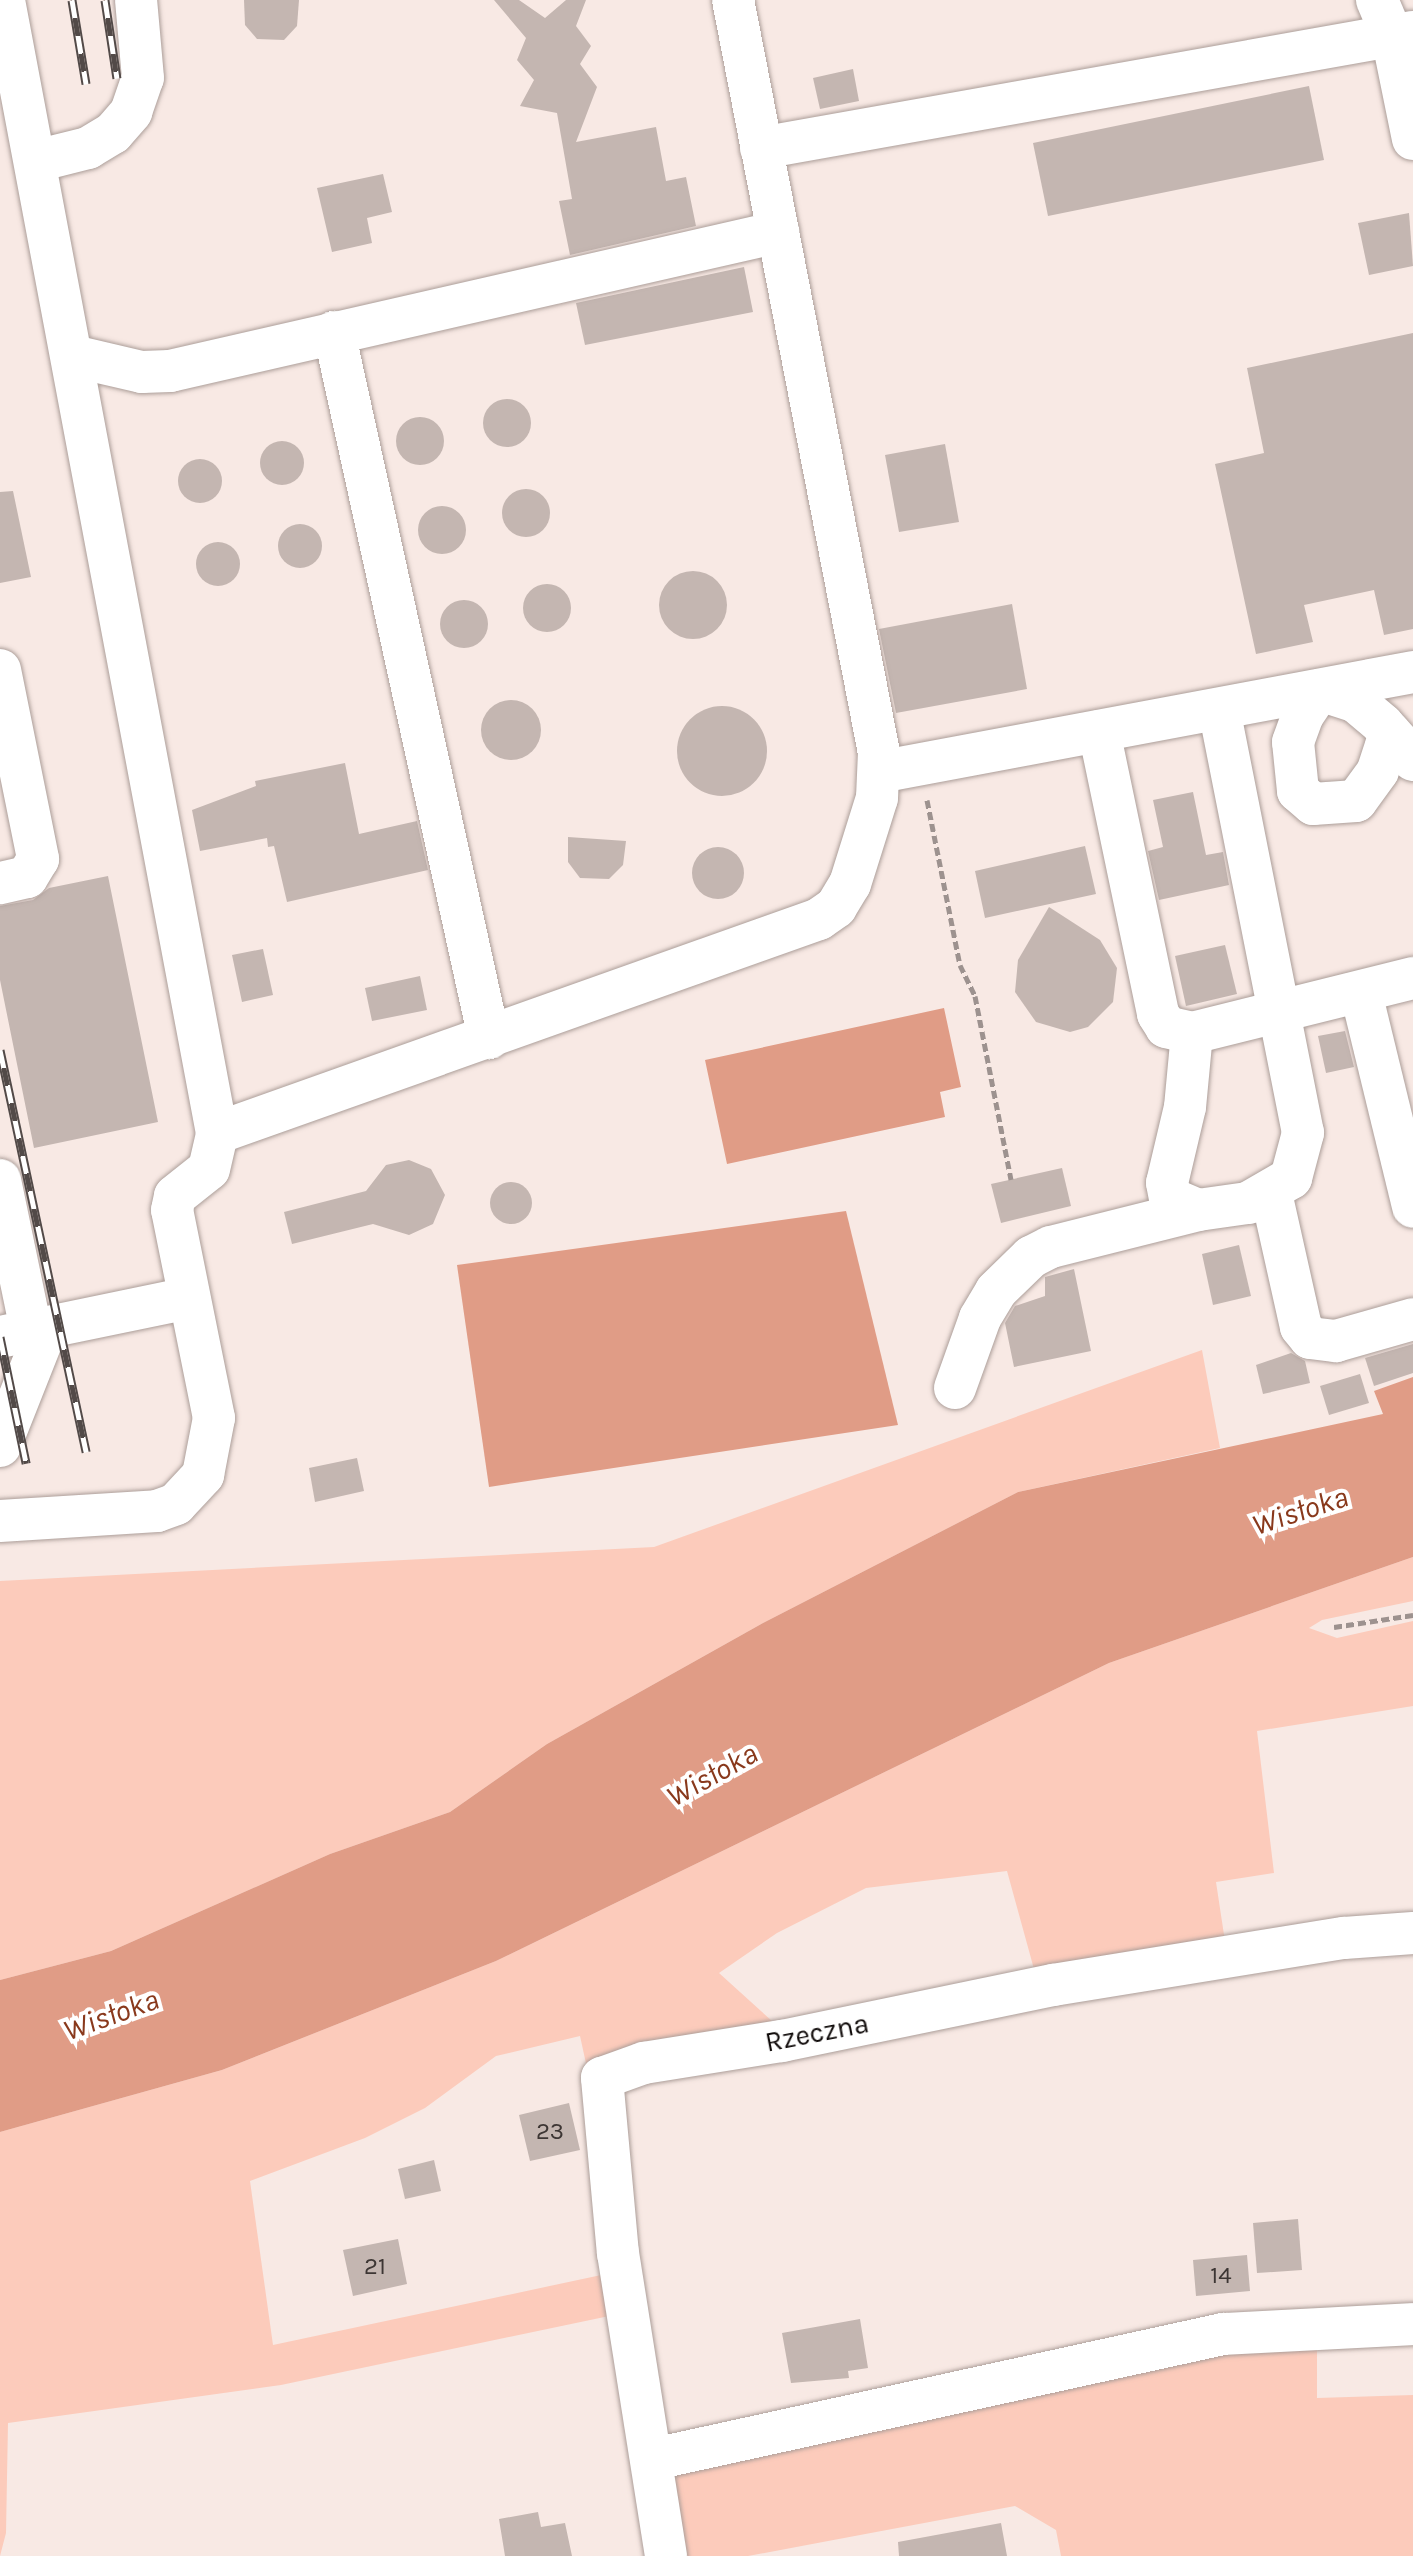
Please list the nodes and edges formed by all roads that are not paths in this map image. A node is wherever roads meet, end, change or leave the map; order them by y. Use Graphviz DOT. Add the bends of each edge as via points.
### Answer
graph roads {
  1 [pos="4,0"];
  2 [pos="136,0"];
  3 [pos="733,0"];
  4 [pos="1394,23"];
  5 [pos="1413,139"];
  6 [pos="761,148"];
  7 [pos="36,161"];
  8 [pos="778,232"];
  9 [pos="334,332"];
  10 [pos="73,356"];
  11 [pos="0,670"];
  12 [pos="1413,672"];
  13 [pos="1320,690"];
  14 [pos="1219,709"];
  15 [pos="1099,731"];
  16 [pos="1402,746"];
  17 [pos="879,772"];
  18 [pos="0,883"];
  19 [pos="1413,978"];
  20 [pos="1361,993"];
  21 [pos="1283,1014"];
  22 [pos="1192,1033"];
  23 [pos="489,1038"];
  24 [pos="217,1133"];
  25 [pos="0,1180"];
  26 [pos="1271,1193"];
  27 [pos="1413,1207"];
  28 [pos="1198,1210"];
  29 [pos="188,1298"];
  30 [pos="1413,1319"];
  31 [pos="26,1331"];
  32 [pos="955,1388"];
  33 [pos="0,1446"];
  34 [pos="0,1521"];
  35 [pos="1413,1933"];
  36 [pos="1413,2324"];
  37 [pos="654,2459"];
  38 [pos="666,2556"];
  1 -- 7 [label="street"];
  2 -- 7 [label="street" via="143,78 131,112 113,133 88,148"];
  3 -- 6 [label="street"];
  4 -- 5 [label="street"];
  4 -- 6 [label="street"];
  6 -- 8 [label="street"];
  7 -- 10 [label="street"];
  8 -- 9 [label="street"];
  8 -- 17 [label="street"];
  9 -- 10 [label="street" via="170,371 142,372"];
  9 -- 23 [label="street"];
  10 -- 24 [label="street"];
  11 -- 18 [label="street" via="38,859 27,877"];
  12 -- 13 [label="street"];
  13 -- 14 [label="street"];
  13 -- 16 [label="street" via="1356,702"];
  13 -- 16 [label="street" via="1303,715 1292,755 1298,791 1313,804 1356,801"];
  14 -- 15 [label="street"];
  14 -- 21 [label="street"];
  15 -- 17 [label="street"];
  15 -- 22 [label="street" via="1158,1014 1176,1033"];
  17 -- 23 [label="street" via="858,867 829,913"];
  19 -- 20 [label="street"];
  20 -- 21 [label="street"];
  20 -- 27 [label="street"];
  21 -- 22 [label="street"];
  21 -- 26 [label="street" via="1303,1133 1291,1178"];
  22 -- 28 [label="street" via="1185,1107 1167,1183 1170,1198"];
  23 -- 24 [label="street"];
  24 -- 29 [label="street" via="209,1169 175,1196 172,1210"];
  25 -- 31 [label="street"];
  26 -- 28 [label="street" via="1248,1203"];
  26 -- 30 [label="street" via="1301,1327 1310,1338 1336,1341"];
  28 -- 32 [label="street" via="1051,1247 1031,1257 996,1291 980,1318"];
  29 -- 31 [label="street"];
  29 -- 34 [label="street" via="214,1418 209,1458 192,1491 157,1511"];
  31 -- 33 [label="street"];
  35 -- 37 [label="street, Rzeczna" via="1344,1938 1053,1985 782,2041 644,2063 602,2078 618,2254"];
  36 -- 37 [label="street" via="1223,2334"];
  37 -- 38 [label="street, Rzeczna"];
}
